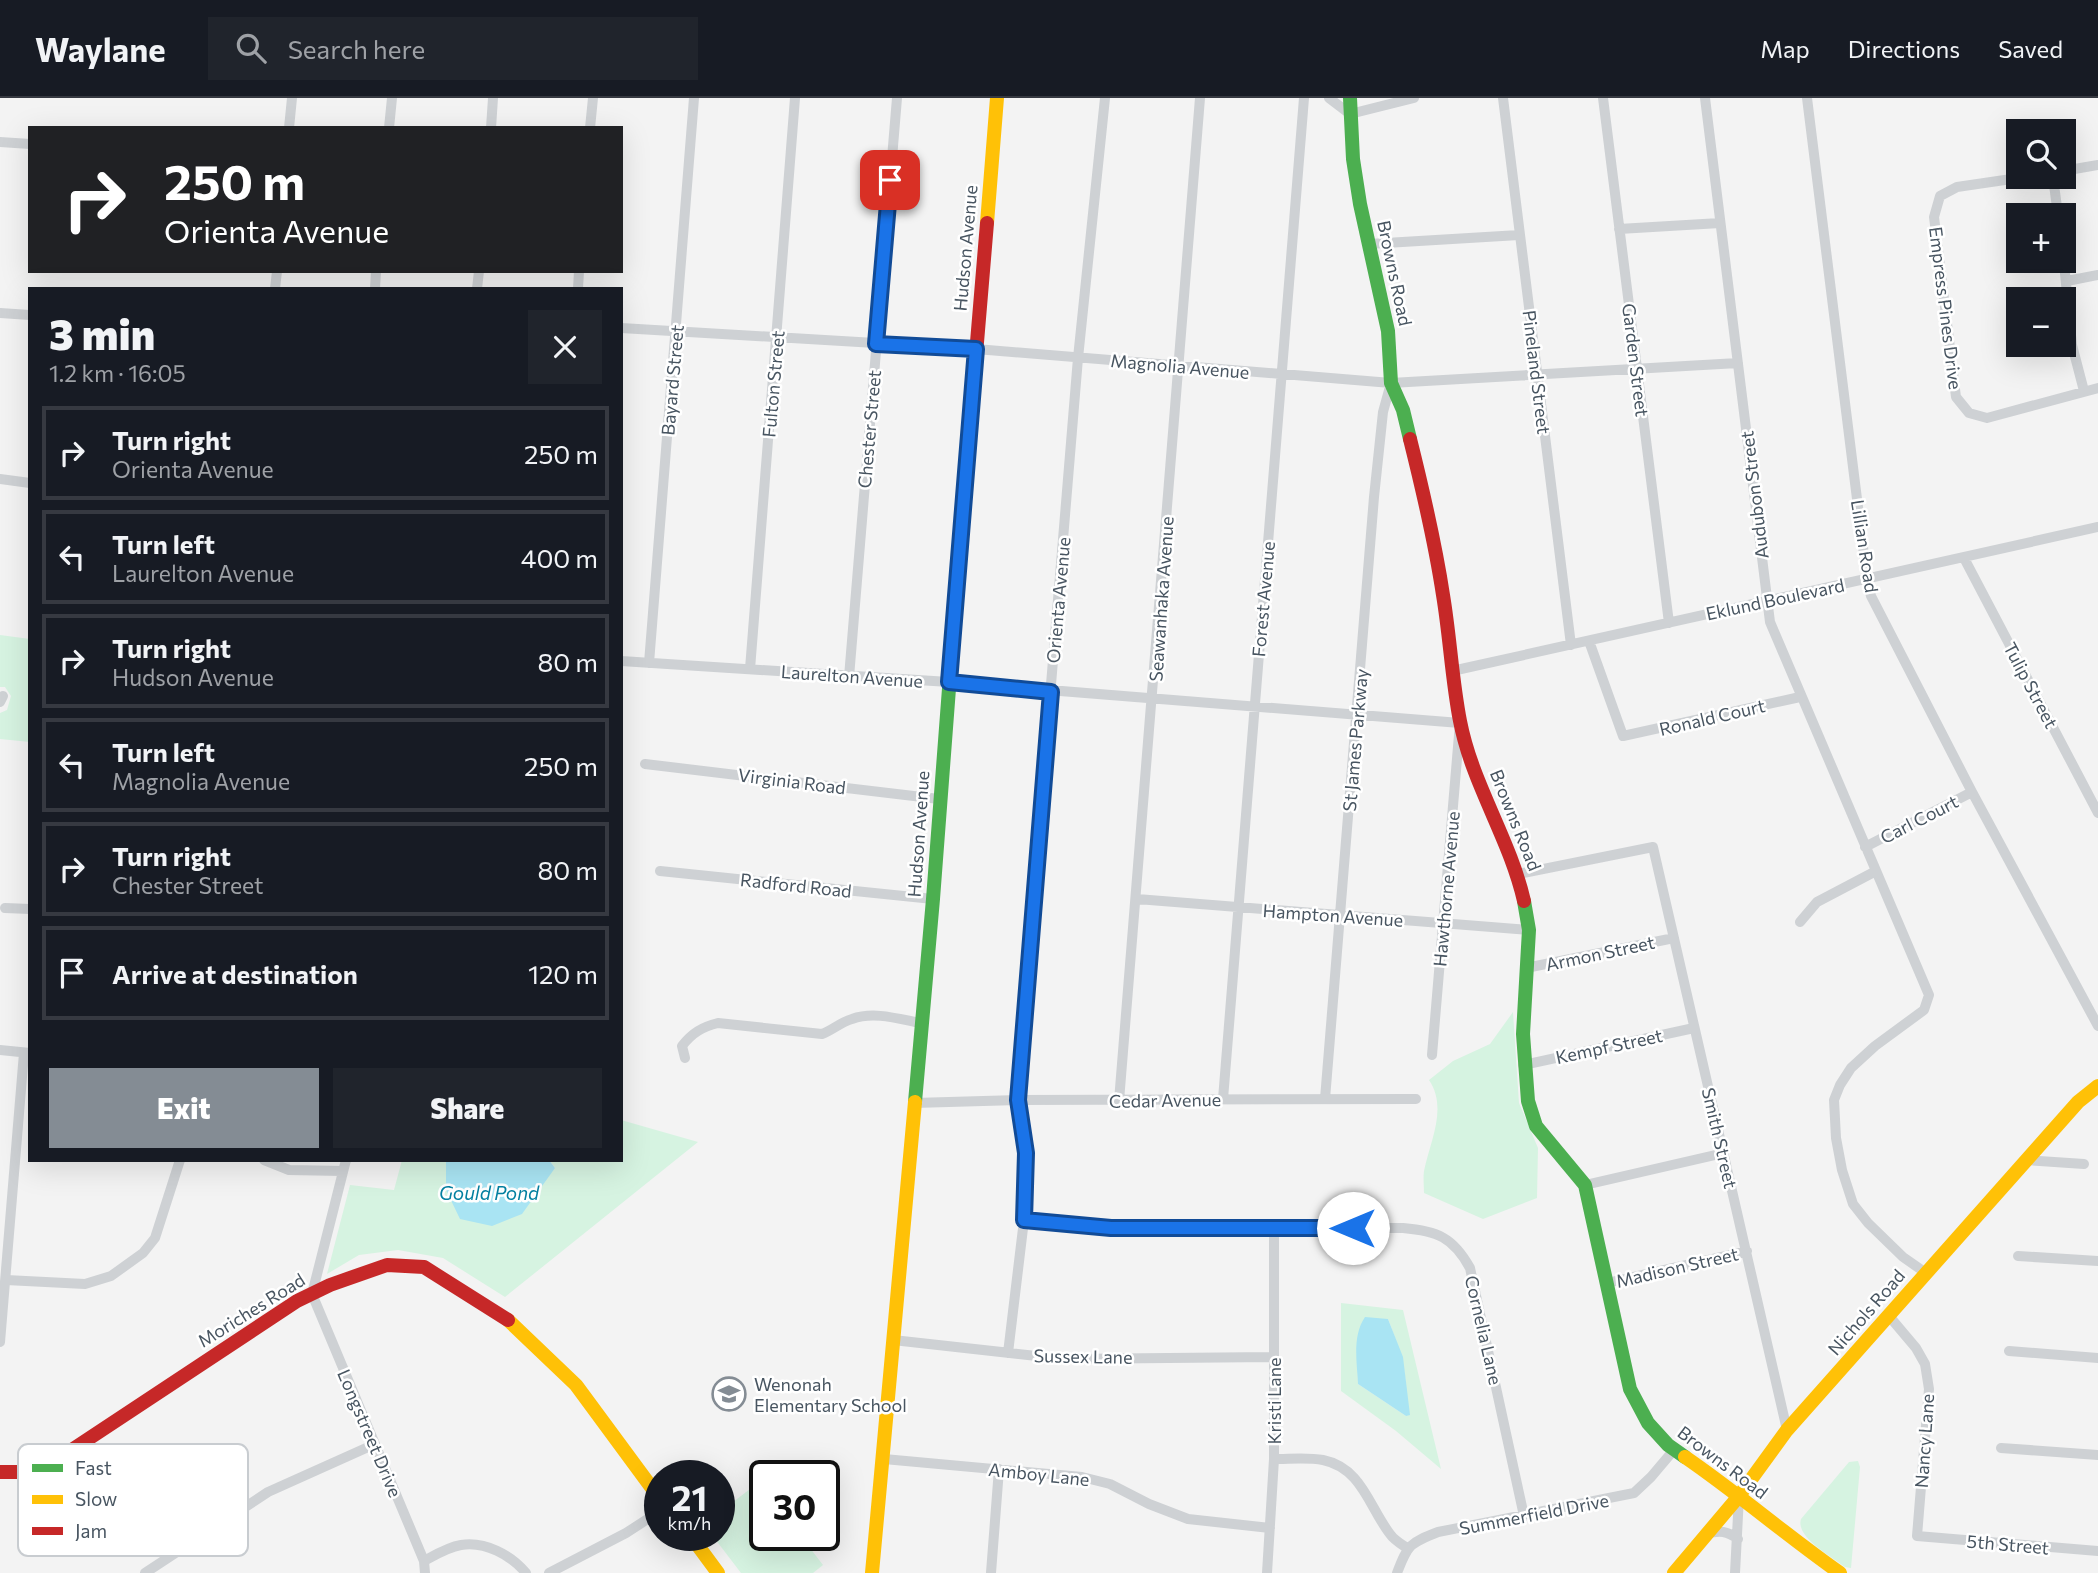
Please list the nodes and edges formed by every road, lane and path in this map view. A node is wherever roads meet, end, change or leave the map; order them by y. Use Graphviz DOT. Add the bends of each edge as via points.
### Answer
graph roads {
  1 [pos="292,98"];
  2 [pos="392,98"];
  3 [pos="493,98"];
  4 [pos="593,98"];
  5 [pos="694,98"];
  6 [pos="795,98"];
  7 [pos="897,98"];
  8 [pos="997,98"];
  9 [pos="1105,98"];
  10 [pos="1200,98"];
  11 [pos="1304,98"];
  12 [pos="1329,98"];
  13 [pos="1350,98"];
  14 [pos="1413,98"];
  15 [pos="1503,98"];
  16 [pos="1603,98"];
  17 [pos="1705,98"];
  18 [pos="1807,98"];
  19 [pos="1350,114"];
  20 [pos="289,126"];
  21 [pos="389,126"];
  22 [pos="491,126"];
  23 [pos="590,126"];
  24 [pos="0,142"];
  25 [pos="28,144"];
  26 [pos="2098,165"];
  27 [pos="2076,169"];
  28 [pos="2006,180"];
  29 [pos="1720,223"];
  30 [pos="1619,229"];
  31 [pos="1519,235"];
  32 [pos="1369,244"];
  33 [pos="2066,273"];
  34 [pos="2098,275"];
  35 [pos="2067,281"];
  36 [pos="0,313"];
  37 [pos="28,315"];
  38 [pos="623,328"];
  39 [pos="676,330"];
  40 [pos="777,337"];
  41 [pos="876,344"];
  42 [pos="976,349"];
  43 [pos="1078,358"];
  44 [pos="1738,363"];
  45 [pos="1179,365"];
  46 [pos="1637,368"];
  47 [pos="1282,374"];
  48 [pos="1537,374"];
  49 [pos="1391,383"];
  50 [pos="2098,388"];
  51 [pos="2084,391"];
  52 [pos="0,479"];
  53 [pos="28,483"];
  54 [pos="2098,527"];
  55 [pos="1964,558"];
  56 [pos="1867,579"];
  57 [pos="1766,601"];
  58 [pos="1669,623"];
  59 [pos="1589,641"];
  60 [pos="1571,645"];
  61 [pos="623,661"];
  62 [pos="649,663"];
  63 [pos="750,669"];
  64 [pos="1452,671"];
  65 [pos="849,677"];
  66 [pos="949,682"];
  67 [pos="1051,692"];
  68 [pos="1153,697"];
  69 [pos="1800,697"];
  70 [pos="1255,705"];
  71 [pos="1357,714"];
  72 [pos="1460,723"];
  73 [pos="645,764"];
  74 [pos="1972,792"];
  75 [pos="939,799"];
  76 [pos="2098,813"];
  77 [pos="1865,847"];
  78 [pos="660,871"];
  79 [pos="1876,872"];
  80 [pos="1518,874"];
  81 [pos="933,899"];
  82 [pos="1137,899"];
  83 [pos="5,908"];
  84 [pos="1239,908"];
  85 [pos="28,909"];
  86 [pos="1341,915"];
  87 [pos="1800,922"];
  88 [pos="1443,923"];
  89 [pos="1529,930"];
  90 [pos="1674,938"];
  91 [pos="1526,968"];
  92 [pos="920,1023"];
  93 [pos="2098,1026"];
  94 [pos="1695,1028"];
  95 [pos="0,1050"];
  96 [pos="27,1053"];
  97 [pos="1432,1055"];
  98 [pos="685,1058"];
  99 [pos="1523,1065"];
  100 [pos="2098,1086"];
  101 [pos="1223,1099"];
  102 [pos="1325,1099"];
  103 [pos="1416,1099"];
  104 [pos="1018,1100"];
  105 [pos="1119,1101"];
  106 [pos="914,1103"];
  107 [pos="1724,1153"];
  108 [pos="2026,1160"];
  109 [pos="179,1162"];
  110 [pos="269,1162"];
  111 [pos="2084,1164"];
  112 [pos="344,1166"];
  113 [pos="1585,1185"];
  114 [pos="1024,1220"];
  115 [pos="1274,1228"];
  116 [pos="1747,1251"];
  117 [pos="2018,1256"];
  118 [pos="2098,1261"];
  119 [pos="1926,1273"];
  120 [pos="5,1280"];
  121 [pos="1607,1283"];
  122 [pos="312,1294"];
  123 [pos="1889,1316"];
  124 [pos="893,1340"];
  125 [pos="0,1342"];
  126 [pos="2009,1351"];
  127 [pos="1008,1353"];
  128 [pos="1274,1357"];
  129 [pos="2098,1358"];
  130 [pos="1787,1430"];
  131 [pos="83,1444"];
  132 [pos="375,1444"];
  133 [pos="2001,1448"];
  134 [pos="1673,1451"];
  135 [pos="2098,1455"];
  136 [pos="1275,1458"];
  137 [pos="884,1459"];
  138 [pos="999,1469"];
  139 [pos="0,1472"];
  140 [pos="18,1472"];
  141 [pos="644,1477"];
  142 [pos="1739,1496"];
  143 [pos="248,1505"];
  144 [pos="1524,1516"];
  145 [pos="644,1521"];
  146 [pos="1270,1528"];
  147 [pos="1706,1534"];
  148 [pos="1917,1536"];
  149 [pos="1738,1539"];
  150 [pos="1407,1548"];
  151 [pos="702,1551"];
  152 [pos="2098,1552"];
  153 [pos="171,1556"];
  154 [pos="425,1567"];
  155 [pos="145,1573"];
  156 [pos="526,1573"];
  157 [pos="549,1573"];
  158 [pos="718,1573"];
  159 [pos="872,1573"];
  160 [pos="991,1573"];
  161 [pos="1267,1573"];
  162 [pos="1397,1573"];
  163 [pos="1674,1573"];
  164 [pos="1735,1573"];
  165 [pos="1840,1573"];
  1 -- 20 [label="street"];
  2 -- 21 [label="street"];
  3 -- 22 [label="street"];
  4 -- 23 [label="street"];
  5 -- 39 [label="street, Bayard Street"];
  6 -- 40 [label="street, Fulton Street"];
  7 -- 41 [label="street, Chester Street"];
  8 -- 42 [label="street, Hudson Avenue"];
  9 -- 43 [label="street, Orienta Avenue"];
  10 -- 45 [label="street, Seawanhaka Avenue"];
  11 -- 47 [label="street, Forest Avenue"];
  12 -- 19 [label="street"];
  13 -- 19 [label="street, Browns Road"];
  14 -- 19 [label="street"];
  15 -- 31 [label="street, Pineland Street"];
  16 -- 30 [label="street, Garden Street"];
  17 -- 29 [label="street, Audubon Street"];
  18 -- 56 [label="street, Lillian Road"];
  19 -- 32 [label="street, Browns Road" via="1353,159"];
  24 -- 25 [label="street"];
  26 -- 27 [label="street"];
  28 -- 51 [label="street, Empress Pines Drive" via="1957,187 1940,196 1934,217 1956,397 1969,413 1987,418"];
  29 -- 30 [label="street"];
  29 -- 44 [label="street, Audubon Street"];
  30 -- 46 [label="street, Garden Street"];
  31 -- 32 [label="street"];
  31 -- 48 [label="street, Pineland Street"];
  32 -- 49 [label="street, Browns Road" via="1388,331"];
  33 -- 35 [label="street"];
  34 -- 35 [label="street"];
  35 -- 51 [label="street" via="2072,345"];
  36 -- 37 [label="street"];
  38 -- 39 [label="street, Magnolia Avenue"];
  39 -- 40 [label="street, Magnolia Avenue"];
  39 -- 62 [label="street, Bayard Street"];
  40 -- 41 [label="street, Magnolia Avenue"];
  40 -- 63 [label="street, Fulton Street"];
  41 -- 42 [label="street, Magnolia Avenue"];
  41 -- 65 [label="street, Chester Street"];
  42 -- 43 [label="street, Magnolia Avenue"];
  42 -- 66 [label="street, Hudson Avenue"];
  43 -- 45 [label="street, Magnolia Avenue"];
  43 -- 67 [label="street, Orienta Avenue"];
  44 -- 46 [label="street, Magnolia Avenue"];
  44 -- 57 [label="street, Audubon Street"];
  45 -- 47 [label="street, Magnolia Avenue"];
  45 -- 68 [label="street, Seawanhaka Avenue"];
  46 -- 48 [label="street, Magnolia Avenue"];
  46 -- 58 [label="street, Garden Street"];
  47 -- 49 [label="street, Magnolia Avenue"];
  47 -- 70 [label="street, Forest Avenue"];
  48 -- 49 [label="street, Magnolia Avenue"];
  48 -- 60 [label="street, Pineland Street"];
  49 -- 64 [label="street, Browns Road" via="1403,410 1426,503"];
  49 -- 71 [label="street, St James Parkway" via="1383,412"];
  50 -- 51 [label="street, Empress Pines Drive"];
  52 -- 53 [label="street"];
  54 -- 55 [label="street, Eklund Boulevard"];
  55 -- 56 [label="street, Eklund Boulevard"];
  55 -- 76 [label="street, Tulip Street"];
  56 -- 57 [label="street, Eklund Boulevard"];
  56 -- 74 [label="street, Lillian Road" via="1871,596"];
  57 -- 58 [label="street, Eklund Boulevard"];
  57 -- 69 [label="street, Audubon Street"];
  58 -- 59 [label="street, Eklund Boulevard"];
  59 -- 60 [label="street, Eklund Boulevard"];
  59 -- 69 [label="street, Ronald Court" via="1623,736"];
  60 -- 64 [label="street, Eklund Boulevard"];
  61 -- 62 [label="street, Laurelton Avenue"];
  62 -- 63 [label="street, Laurelton Avenue"];
  63 -- 65 [label="street, Laurelton Avenue"];
  64 -- 72 [label="street, Browns Road"];
  65 -- 66 [label="street, Laurelton Avenue"];
  66 -- 67 [label="street, Laurelton Avenue"];
  66 -- 75 [label="street, Hudson Avenue"];
  67 -- 68 [label="street, Laurelton Avenue"];
  67 -- 104 [label="street, Orienta Avenue"];
  68 -- 70 [label="street, Laurelton Avenue"];
  68 -- 82 [label="street, Seawanhaka Avenue"];
  69 -- 77 [label="street, Audubon Street"];
  70 -- 71 [label="street, Laurelton Avenue"];
  70 -- 84 [label="street, Forest Avenue"];
  71 -- 72 [label="street, Laurelton Avenue"];
  71 -- 86 [label="street, St James Parkway"];
  72 -- 80 [label="street, Browns Road" via="1479,783"];
  72 -- 88 [label="street, Hawthorne Avenue"];
  73 -- 75 [label="street, Virginia Road"];
  74 -- 77 [label="street, Carl Court"];
  74 -- 93 [label="street, Lillian Road"];
  75 -- 81 [label="street, Hudson Avenue"];
  77 -- 79 [label="street, Audubon Street"];
  78 -- 81 [label="street, Radford Road"];
  79 -- 87 [label="street" via="1817,902"];
  79 -- 119 [label="street, Audubon Street" via="1929,995 1924,1010 1851,1068 1834,1100 1836,1138 1853,1204 1903,1257"];
  80 -- 89 [label="street, Browns Road"];
  80 -- 90 [label="street, Smith Street" via="1653,847"];
  81 -- 92 [label="street, Hudson Avenue"];
  82 -- 84 [label="street, Hampton Avenue"];
  82 -- 105 [label="street, Seawanhaka Avenue"];
  83 -- 85 [label="street"];
  84 -- 86 [label="street, Hampton Avenue"];
  84 -- 101 [label="street, Forest Avenue"];
  86 -- 88 [label="street, Hampton Avenue"];
  86 -- 102 [label="street, St James Parkway"];
  88 -- 89 [label="street, Hampton Avenue"];
  88 -- 97 [label="street, Hawthorne Avenue"];
  89 -- 91 [label="street, Browns Road"];
  90 -- 91 [label="street, Armon Street"];
  90 -- 94 [label="street, Smith Street"];
  91 -- 99 [label="street, Browns Road"];
  92 -- 98 [label="street" via="871,1015 853,1018 822,1034 718,1023 691,1035 682,1046"];
  92 -- 106 [label="street, Hudson Avenue"];
  94 -- 99 [label="street, Kempf Street"];
  94 -- 107 [label="street, Smith Street"];
  95 -- 96 [label="street"];
  96 -- 120 [label="street"];
  99 -- 113 [label="street, Browns Road" via="1536,1126"];
  100 -- 108 [label="street, Nichols Road"];
  101 -- 102 [label="street, Cedar Avenue"];
  101 -- 105 [label="street, Cedar Avenue"];
  102 -- 103 [label="street, Cedar Avenue"];
  104 -- 105 [label="street, Cedar Avenue"];
  104 -- 106 [label="street, Cedar Avenue"];
  104 -- 114 [label="street, Orienta Avenue" via="1026,1153"];
  106 -- 124 [label="street, Hudson Avenue"];
  107 -- 113 [label="street"];
  107 -- 116 [label="street, Smith Street"];
  108 -- 111 [label="street"];
  108 -- 119 [label="street, Nichols Road"];
  109 -- 120 [label="street" via="155,1238 111,1276 85,1284"];
  110 -- 112 [label="street" via="289,1170"];
  112 -- 122 [label="street"];
  113 -- 121 [label="street, Browns Road"];
  114 -- 115 [label="street, Cornelia Lane" via="1111,1228"];
  114 -- 127 [label="street, Orienta Avenue"];
  115 -- 128 [label="street, Kristi Lane"];
  115 -- 144 [label="street, Cornelia Lane" via="1427,1230 1461,1251 1471,1268"];
  116 -- 121 [label="street, Madison Street"];
  116 -- 130 [label="street, Smith Street"];
  117 -- 118 [label="street"];
  119 -- 123 [label="street, Nichols Road"];
  120 -- 125 [label="street"];
  121 -- 134 [label="street, Browns Road" via="1630,1390 1654,1432"];
  122 -- 131 [label="street, Moriches Road"];
  122 -- 132 [label="street, Longstreet Drive"];
  122 -- 141 [label="street, Moriches Road" via="387,1265 425,1267 500,1314 576,1385"];
  123 -- 130 [label="street, Nichols Road"];
  123 -- 148 [label="street, Nancy Lane" via="1925,1364 1928,1389"];
  124 -- 127 [label="street, Sussex Lane"];
  124 -- 137 [label="street, Hudson Avenue"];
  126 -- 129 [label="street"];
  127 -- 128 [label="street, Sussex Lane" via="1074,1359"];
  128 -- 136 [label="street, Kristi Lane"];
  130 -- 142 [label="street, Nichols Road"];
  132 -- 143 [label="street"];
  132 -- 154 [label="street, Longstreet Drive"];
  133 -- 135 [label="street"];
  134 -- 142 [label="street, Browns Road"];
  134 -- 144 [label="street, Summerfield Drive" via="1634,1493"];
  136 -- 146 [label="street, Kristi Lane"];
  136 -- 150 [label="street" via="1323,1460 1348,1471 1392,1537"];
  137 -- 138 [label="street, Amboy Lane"];
  137 -- 159 [label="street, Hudson Avenue"];
  138 -- 146 [label="street, Amboy Lane" via="1082,1477 1110,1484 1188,1519"];
  138 -- 160 [label="street"];
  139 -- 140 [label="street, Moriches Road"];
  142 -- 147 [label="street, Nichols Road"];
  142 -- 149 [label="street"];
  142 -- 165 [label="street, Browns Road"];
  144 -- 150 [label="street, Summerfield Drive" via="1438,1532"];
  145 -- 157 [label="street"];
  146 -- 161 [label="street, Kristi Lane"];
  147 -- 149 [label="street" via="1720,1531"];
  147 -- 163 [label="street, Nichols Road"];
  148 -- 152 [label="street, 5th Street"];
  149 -- 164 [label="street"];
  150 -- 162 [label="street"];
  151 -- 158 [label="street"];
  153 -- 155 [label="street"];
  154 -- 156 [label="street" via="456,1546 476,1545 508,1556"];
}
